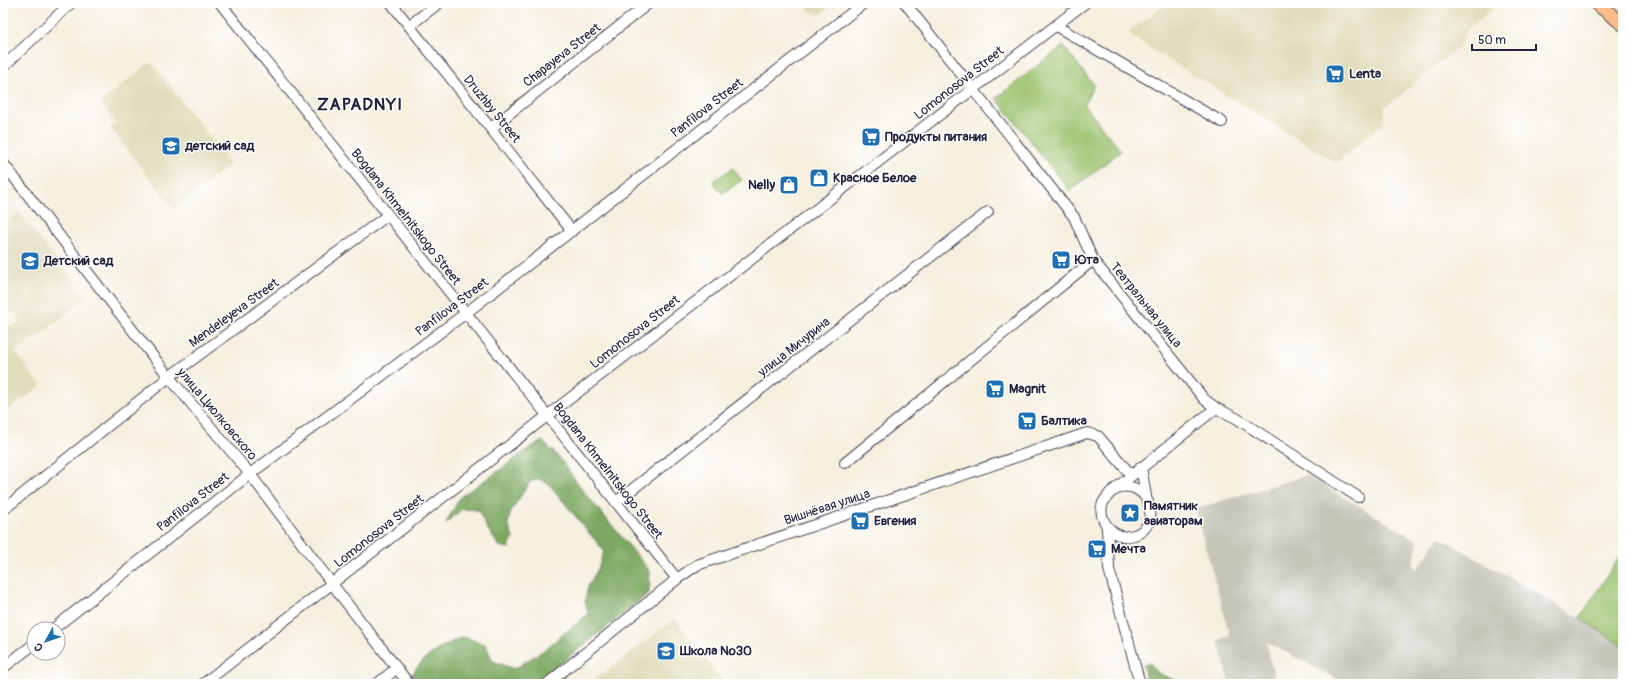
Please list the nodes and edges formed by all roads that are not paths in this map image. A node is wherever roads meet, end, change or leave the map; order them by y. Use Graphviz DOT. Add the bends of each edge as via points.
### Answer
graph roads {
  1 [pos="71,3"];
  2 [pos="391,3"];
  3 [pos="439,3"];
  4 [pos="649,3"];
  5 [pos="864,3"];
  6 [pos="905,3"];
  7 [pos="1086,3"];
  8 [pos="1596,3"];
  9 [pos="225,5"];
  10 [pos="1623,24"];
  11 [pos="410,26"];
  12 [pos="1056,26"];
  13 [pos="3,67"];
  14 [pos="972,89"];
  15 [pos="1222,122"];
  16 [pos="491,128"];
  17 [pos="3,163"];
  18 [pos="988,212"];
  19 [pos="388,215"];
  20 [pos="572,231"];
  21 [pos="1093,260"];
  22 [pos="466,313"];
  23 [pos="169,377"];
  24 [pos="1216,408"];
  25 [pos="547,416"];
  26 [pos="845,463"];
  27 [pos="1141,467"];
  28 [pos="250,474"];
  29 [pos="1132,475"];
  30 [pos="1110,493"];
  31 [pos="1146,496"];
  32 [pos="1358,496"];
  33 [pos="616,502"];
  34 [pos="3,510"];
  35 [pos="1107,528"];
  36 [pos="677,579"];
  37 [pos="332,584"];
  38 [pos="62,621"];
  39 [pos="26,650"];
  40 [pos="3,668"];
  41 [pos="397,668"];
  42 [pos="203,684"];
  43 [pos="377,684"];
  44 [pos="409,684"];
  45 [pos="547,684"];
  46 [pos="1140,684"];
  1 -- 13 [label="street"];
  2 -- 11 [label="street, Druzhby Street"];
  3 -- 11 [label="street"];
  4 -- 16 [label="street, Chapayeva Street"];
  5 -- 20 [label="street, Panfilova Street"];
  6 -- 14 [label="street, Театральная улица"];
  7 -- 12 [label="street, Lomonosova Street"];
  8 -- 10 [label="main road"];
  9 -- 19 [label="street, Bogdana Khmelnitskogo Street"];
  11 -- 16 [label="street, Druzhby Street"];
  12 -- 14 [label="street, Lomonosova Street"];
  12 -- 15 [label="street"];
  14 -- 21 [label="street, Театральная улица" via="1074,218"];
  14 -- 25 [label="street, Lomonosova Street"];
  16 -- 20 [label="street, Druzhby Street"];
  17 -- 23 [label="street, улица Циолковского"];
  18 -- 33 [label="street, улица Мичурина"];
  19 -- 22 [label="street, Bogdana Khmelnitskogo Street"];
  19 -- 23 [label="street, Mendeleyeva Street"];
  20 -- 22 [label="street, Panfilova Street"];
  21 -- 24 [label="street, Театральная улица" via="1204,399"];
  21 -- 26 [label="street"];
  22 -- 25 [label="street, Bogdana Khmelnitskogo Street"];
  22 -- 28 [label="street, Panfilova Street"];
  23 -- 28 [label="street, улица Циолковского"];
  23 -- 34 [label="street, Mendeleyeva Street"];
  24 -- 27 [label="street"];
  24 -- 32 [label="street, Театральная улица" via="1236,418"];
  25 -- 33 [label="street, Bogdana Khmelnitskogo Street"];
  25 -- 37 [label="street, Lomonosova Street"];
  27 -- 29 [label="street"];
  27 -- 31 [label="street"];
  28 -- 37 [label="street, улица Циолковского"];
  28 -- 38 [label="street, Panfilova Street"];
  29 -- 30 [label="street"];
  29 -- 36 [label="street, Вишнёвая улица" via="1098,436 1087,433 697,564"];
  30 -- 31 [label="street" via="1122,487 1135,488"];
  30 -- 35 [label="street" via="1103,503 1102,510"];
  31 -- 35 [label="street" via="1151,508 1150,520 1142,531 1124,536"];
  33 -- 36 [label="street, Bogdana Khmelnitskogo Street"];
  35 -- 46 [label="street" via="1109,568"];
  36 -- 45 [label="street, Вишнёвая улица"];
  37 -- 41 [label="street, улица Циолковского"];
  37 -- 42 [label="street, Lomonosova Street"];
  39 -- 40 [label="street"];
  41 -- 43 [label="street"];
  41 -- 44 [label="street, улица Циолковского"];
}
